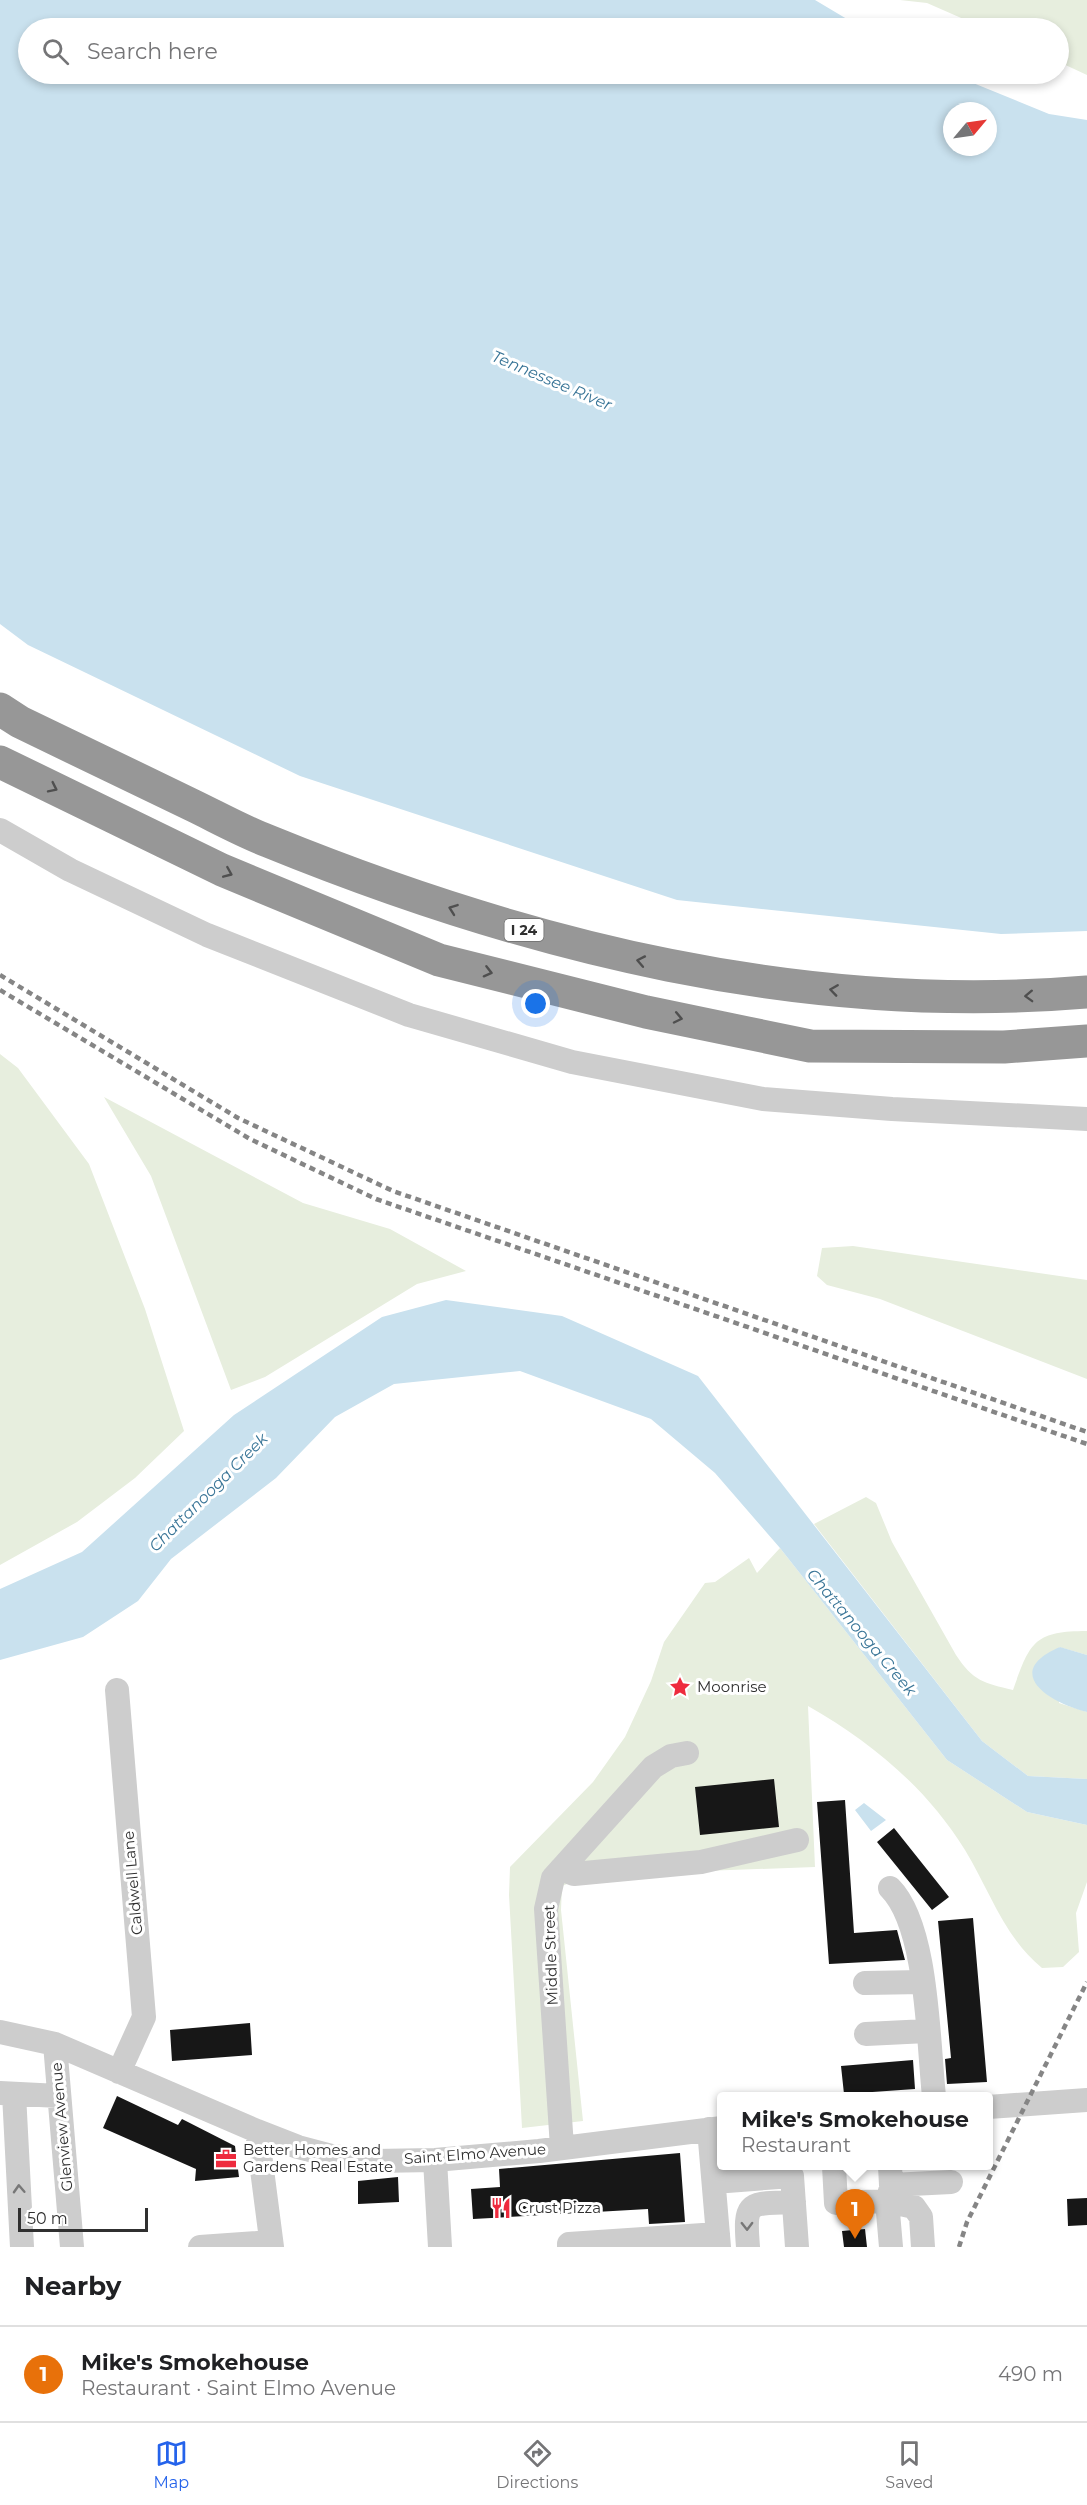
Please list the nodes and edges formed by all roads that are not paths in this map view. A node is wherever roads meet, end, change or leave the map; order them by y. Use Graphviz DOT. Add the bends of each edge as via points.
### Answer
graph roads {
  1 [pos="0,709"];
  2 [pos="0,762"];
  3 [pos="0,830"];
  4 [pos="1087,992"];
  5 [pos="1087,1041"];
  6 [pos="1087,1119"];
  7 [pos="117,1690"];
  8 [pos="687,1753"];
  9 [pos="797,1840"];
  10 [pos="561,1869"];
  11 [pos="890,1888"];
  12 [pos="922,1982"];
  13 [pos="865,1983"];
  14 [pos="927,2031"];
  15 [pos="0,2032"];
  16 [pos="866,2034"];
  17 [pos="55,2044"];
  18 [pos="119,2072"];
  19 [pos="933,2092"];
  20 [pos="7,2093"];
  21 [pos="59,2096"];
  22 [pos="1087,2100"];
  23 [pos="993,2107"];
  24 [pos="715,2129"];
  25 [pos="257,2131"];
  26 [pos="562,2147"];
  27 [pos="435,2160"];
  28 [pos="834,2170"];
  29 [pos="951,2181"];
  30 [pos="714,2182"];
  31 [pos="889,2184"];
  32 [pos="794,2202"];
  33 [pos="719,2240"];
  34 [pos="271,2244"];
  35 [pos="213,2246"];
  36 [pos="22,2247"];
  37 [pos="72,2247"];
  38 [pos="440,2247"];
  39 [pos="569,2247"];
  40 [pos="748,2247"];
  41 [pos="797,2247"];
  42 [pos="891,2247"];
  43 [pos="923,2247"];
  4 -- 1 [label="highway, I 24, one-way" via="951,998 849,993 618,957 469,915 267,841"];
  2 -- 5 [label="highway, one-way" via="222,870 439,960 646,1012 810,1046 1004,1047"];
  3 -- 6 [label="street" via="70,870 207,935 409,1016 572,1062 763,1099"];
  7 -- 18 [label="street, Caldwell Lane" via="144,2017"];
  8 -- 10 [label="street, Middle Street" via="670,1756 653,1767"];
  9 -- 10 [label="street" via="701,1862 574,1874"];
  10 -- 26 [label="street, Middle Street" via="553,1878 546,1909"];
  11 -- 12 [label="street" via="900,1898 911,1922"];
  12 -- 13 [label="street"];
  12 -- 14 [label="street"];
  14 -- 16 [label="street"];
  14 -- 19 [label="street"];
  15 -- 17 [label="street, Saint Elmo Avenue"];
  17 -- 18 [label="street, Saint Elmo Avenue"];
  17 -- 21 [label="street, Glenview Avenue"];
  18 -- 25 [label="street, Saint Elmo Avenue"];
  20 -- 21 [label="street"];
  36 -- 20 [label="street, one-way"];
  21 -- 37 [label="street, Glenview Avenue"];
  22 -- 23 [label="street"];
  24 -- 26 [label="street, Saint Elmo Avenue"];
  24 -- 30 [label="street"];
  25 -- 27 [label="street, Saint Elmo Avenue" via="333,2156 373,2161"];
  25 -- 34 [label="street"];
  26 -- 27 [label="street, Saint Elmo Avenue"];
  27 -- 38 [label="street"];
  28 -- 31 [label="street" via="836,2203"];
  29 -- 31 [label="street"];
  30 -- 32 [label="street" via="792,2176"];
  30 -- 33 [label="street"];
  31 -- 42 [label="street"];
  31 -- 43 [label="street" via="921,2217"];
  32 -- 40 [label="street, one-way" via="750,2208 745,2217"];
  32 -- 41 [label="street"];
  33 -- 39 [label="street"];
  34 -- 35 [label="street"];
}
